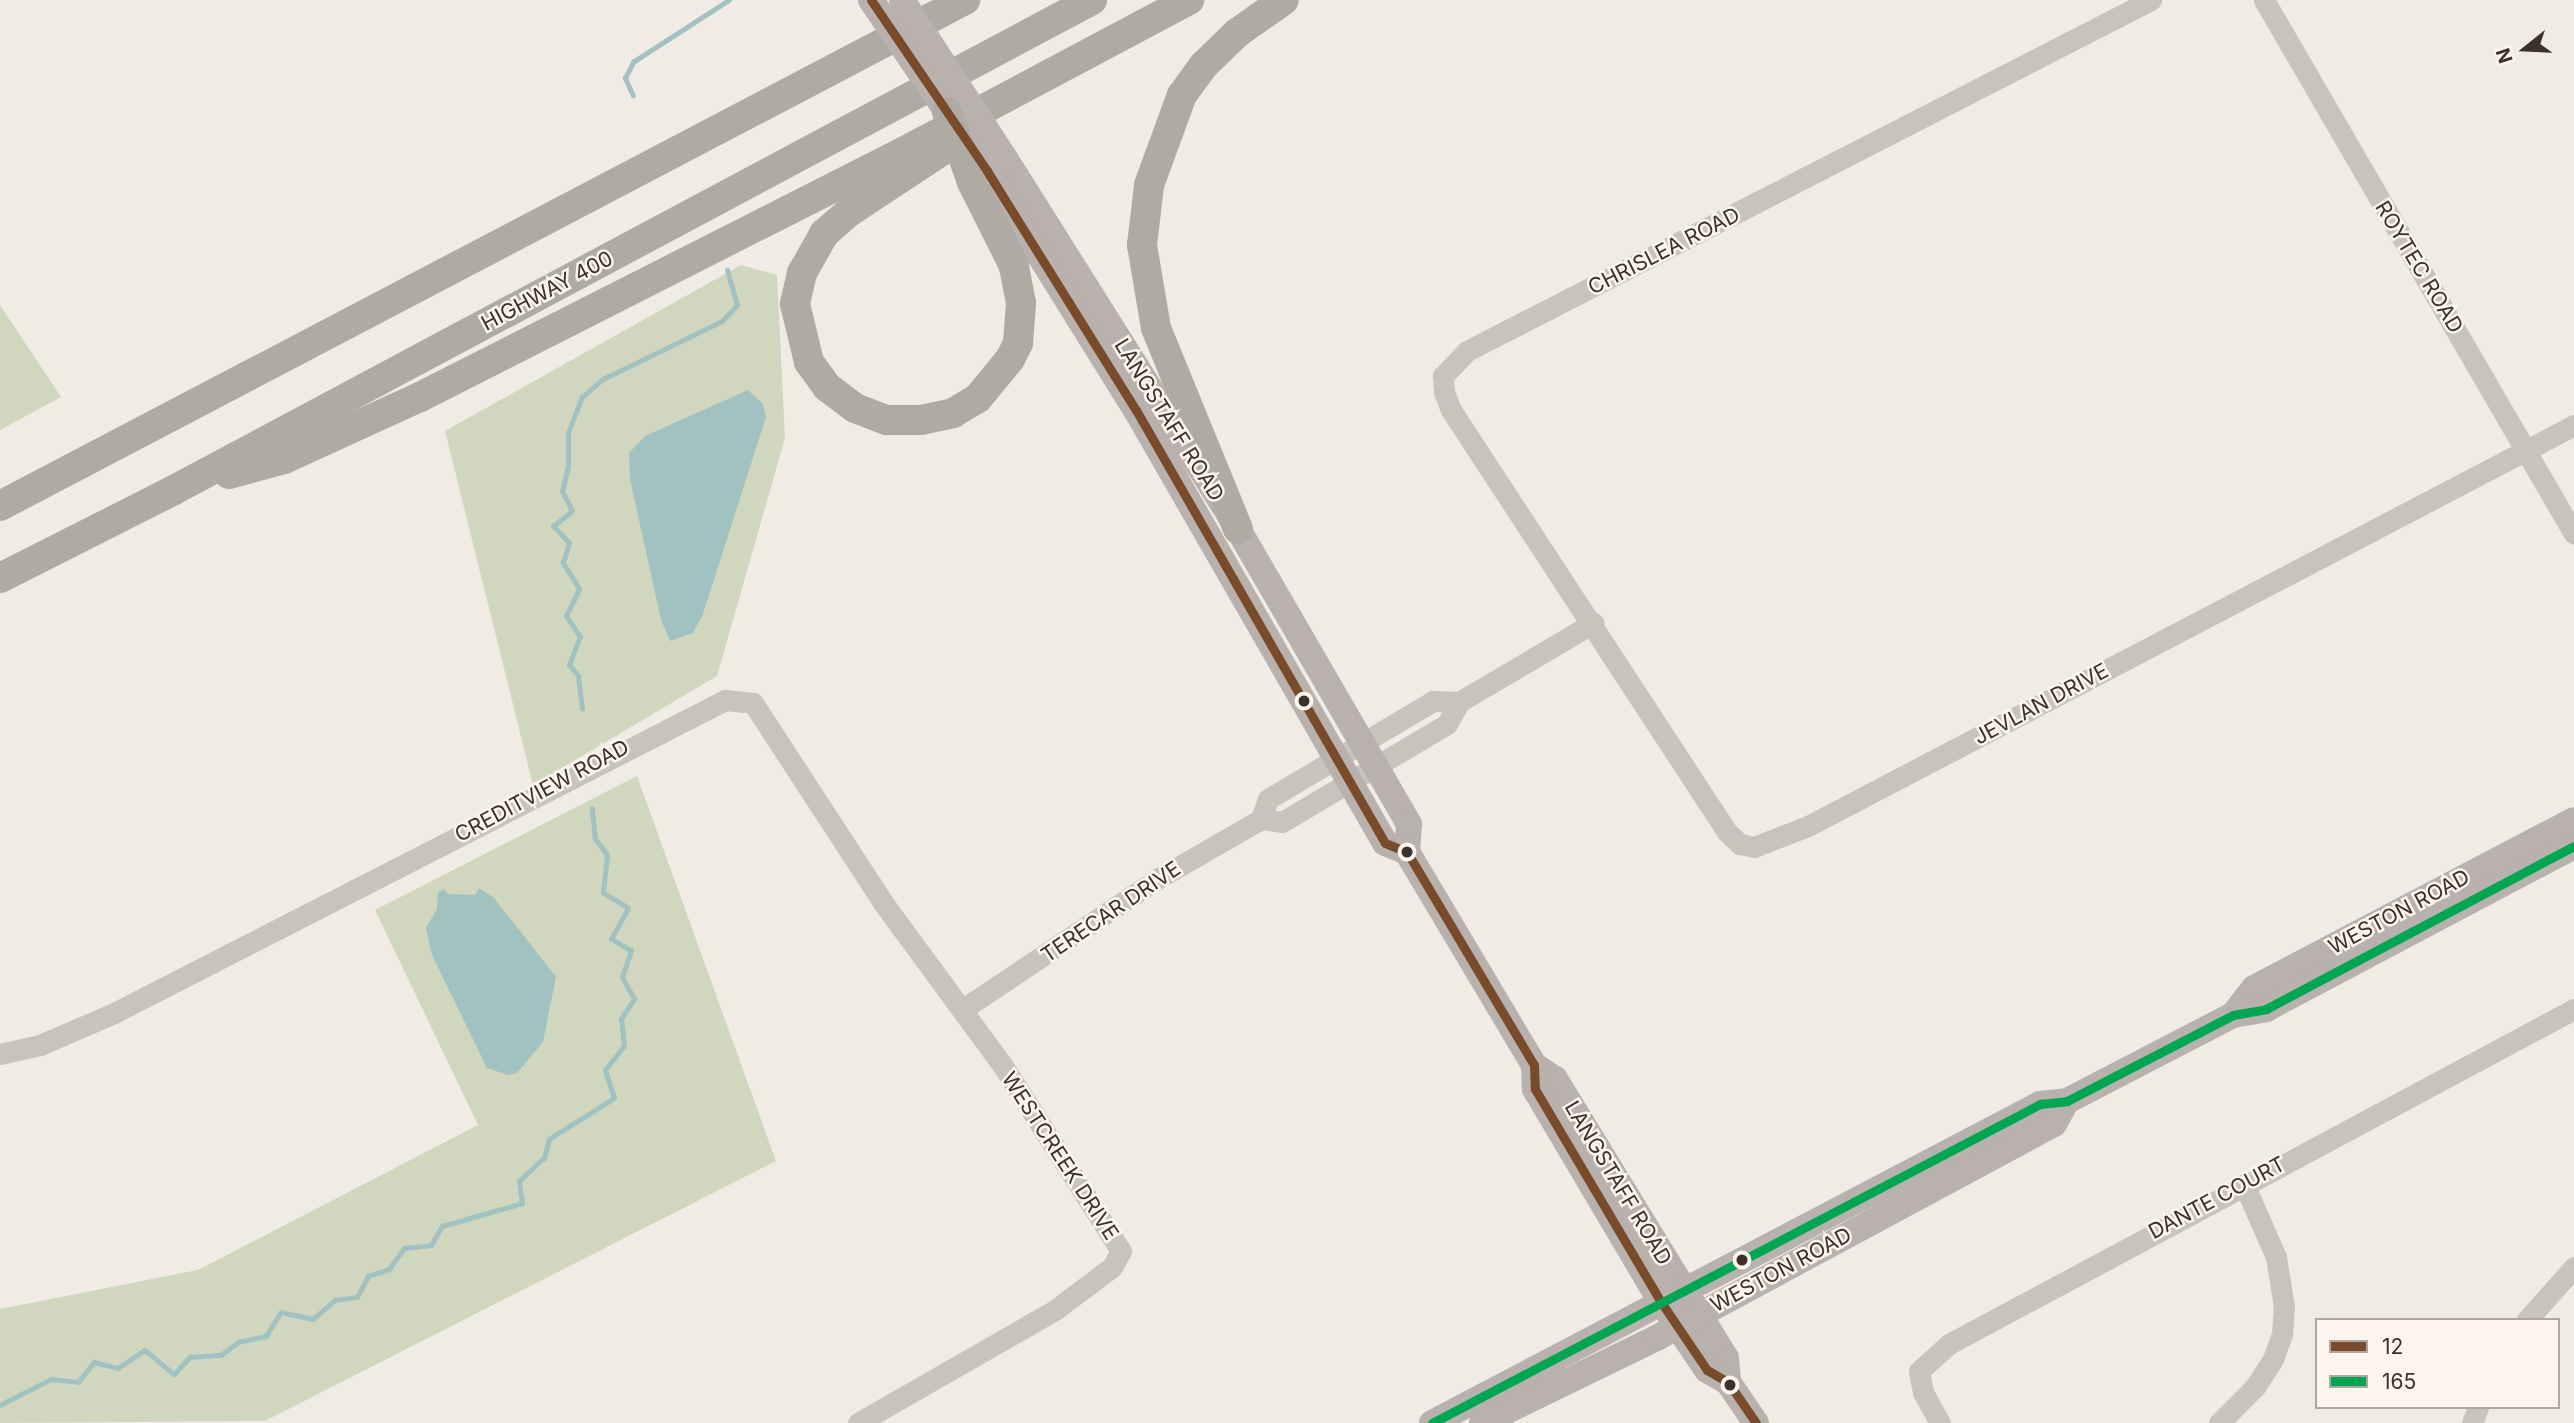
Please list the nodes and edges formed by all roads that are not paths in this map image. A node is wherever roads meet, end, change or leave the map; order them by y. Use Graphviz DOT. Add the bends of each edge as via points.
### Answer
graph roads {
  1 [pos="871,0"];
  2 [pos="902,0"];
  3 [pos="965,0"];
  4 [pos="1092,0"];
  5 [pos="1189,0"];
  6 [pos="1284,0"];
  7 [pos="2151,0"];
  8 [pos="2264,0"];
  9 [pos="995,104"];
  10 [pos="947,112"];
  11 [pos="988,171"];
  12 [pos="2574,425"];
  13 [pos="2525,451"];
  14 [pos="172,491"];
  15 [pos="0,506"];
  16 [pos="1238,529"];
  17 [pos="2574,534"];
  18 [pos="0,578"];
  19 [pos="1593,623"];
  20 [pos="1370,755"];
  21 [pos="1343,772"];
  22 [pos="2574,820"];
  23 [pos="2574,846"];
  24 [pos="1407,852"];
  25 [pos="962,1009"];
  26 [pos="2574,1009"];
  27 [pos="2233,1015"];
  28 [pos="0,1054"];
  29 [pos="2067,1101"];
  30 [pos="2245,1184"];
  31 [pos="2574,1267"];
  32 [pos="1672,1296"];
  33 [pos="2529,1318"];
  34 [pos="1688,1320"];
  35 [pos="858,1423"];
  36 [pos="1432,1423"];
  37 [pos="1482,1423"];
  38 [pos="1756,1423"];
  39 [pos="1940,1423"];
  40 [pos="2219,1423"];
  1 -- 10 [label="main road, bridge"];
  2 -- 11 [label="main road, LANGSTAFF ROAD, bridge"];
  3 -- 15 [label="highway"];
  4 -- 14 [label="highway, HIGHWAY 400"];
  5 -- 9 [label="highway"];
  6 -- 16 [label="highway" via="1237,33 1182,95 1149,185 1142,245 1156,328"];
  7 -- 19 [label="street, CHRISLEA ROAD" via="1467,351 1451,365 1443,376 1451,410"];
  8 -- 13 [label="street, ROYTEC ROAD"];
  9 -- 11 [label="highway" via="974,130 849,212 811,253 795,304 799,336 809,362 827,387 855,408 887,420 921,420 953,412 978,398 1010,359 1018,343 1021,303"];
  9 -- 14 [label="highway" via="420,397 284,459"];
  10 -- 11 [label="highway, bridge"];
  11 -- 16 [label="main road, LANGSTAFF ROAD"];
  11 -- 21 [label="main road, LANGSTAFF ROAD" via="1136,411"];
  12 -- 13 [label="street, JEVLAN DRIVE"];
  13 -- 17 [label="street, ROYTEC ROAD"];
  13 -- 19 [label="street, JEVLAN DRIVE" via="1808,826 1754,847 1740,844 1727,832"];
  14 -- 18 [label="highway, HIGHWAY 400"];
  16 -- 20 [label="main road, LANGSTAFF ROAD"];
  19 -- 20 [label="street, TERECAR DRIVE" via="1459,702 1447,724"];
  20 -- 21 [label="street, TERECAR DRIVE"];
  20 -- 24 [label="main road, LANGSTAFF ROAD" via="1409,824"];
  21 -- 24 [label="main road, LANGSTAFF ROAD" via="1385,843"];
  21 -- 25 [label="street, TERECAR DRIVE" via="1268,799 1261,819 1159,877"];
  22 -- 27 [label="main road, WESTON ROAD" via="2254,988"];
  23 -- 27 [label="main road, WESTON ROAD" via="2266,1009"];
  24 -- 32 [label="main road, LANGSTAFF ROAD" via="1534,1065 1535,1089"];
  25 -- 28 [label="street, CREDITVIEW ROAD" via="884,904 760,713 752,703 731,697 114,1013 40,1045"];
  25 -- 35 [label="street, WESTCREEK DRIVE" via="1121,1251 1112,1267 1055,1310"];
  26 -- 30 [label="street, DANTE COURT"];
  27 -- 29 [label="main road, WESTON ROAD"];
  29 -- 32 [label="main road, WESTON ROAD" via="2040,1104"];
  29 -- 34 [label="main road, WESTON ROAD" via="2054,1124"];
  30 -- 39 [label="street, DANTE COURT" via="1930,1356 1919,1371 1920,1382"];
  30 -- 40 [label="street" via="2276,1257 2284,1307 2282,1334 2255,1388"];
  31 -- 33 [label="street"];
  32 -- 34 [label="main road, LANGSTAFF ROAD"];
  32 -- 36 [label="main road, WESTON ROAD"];
  34 -- 37 [label="main road, WESTON ROAD"];
  34 -- 38 [label="main road, LANGSTAFF ROAD" via="1707,1370 1728,1382"];
}
